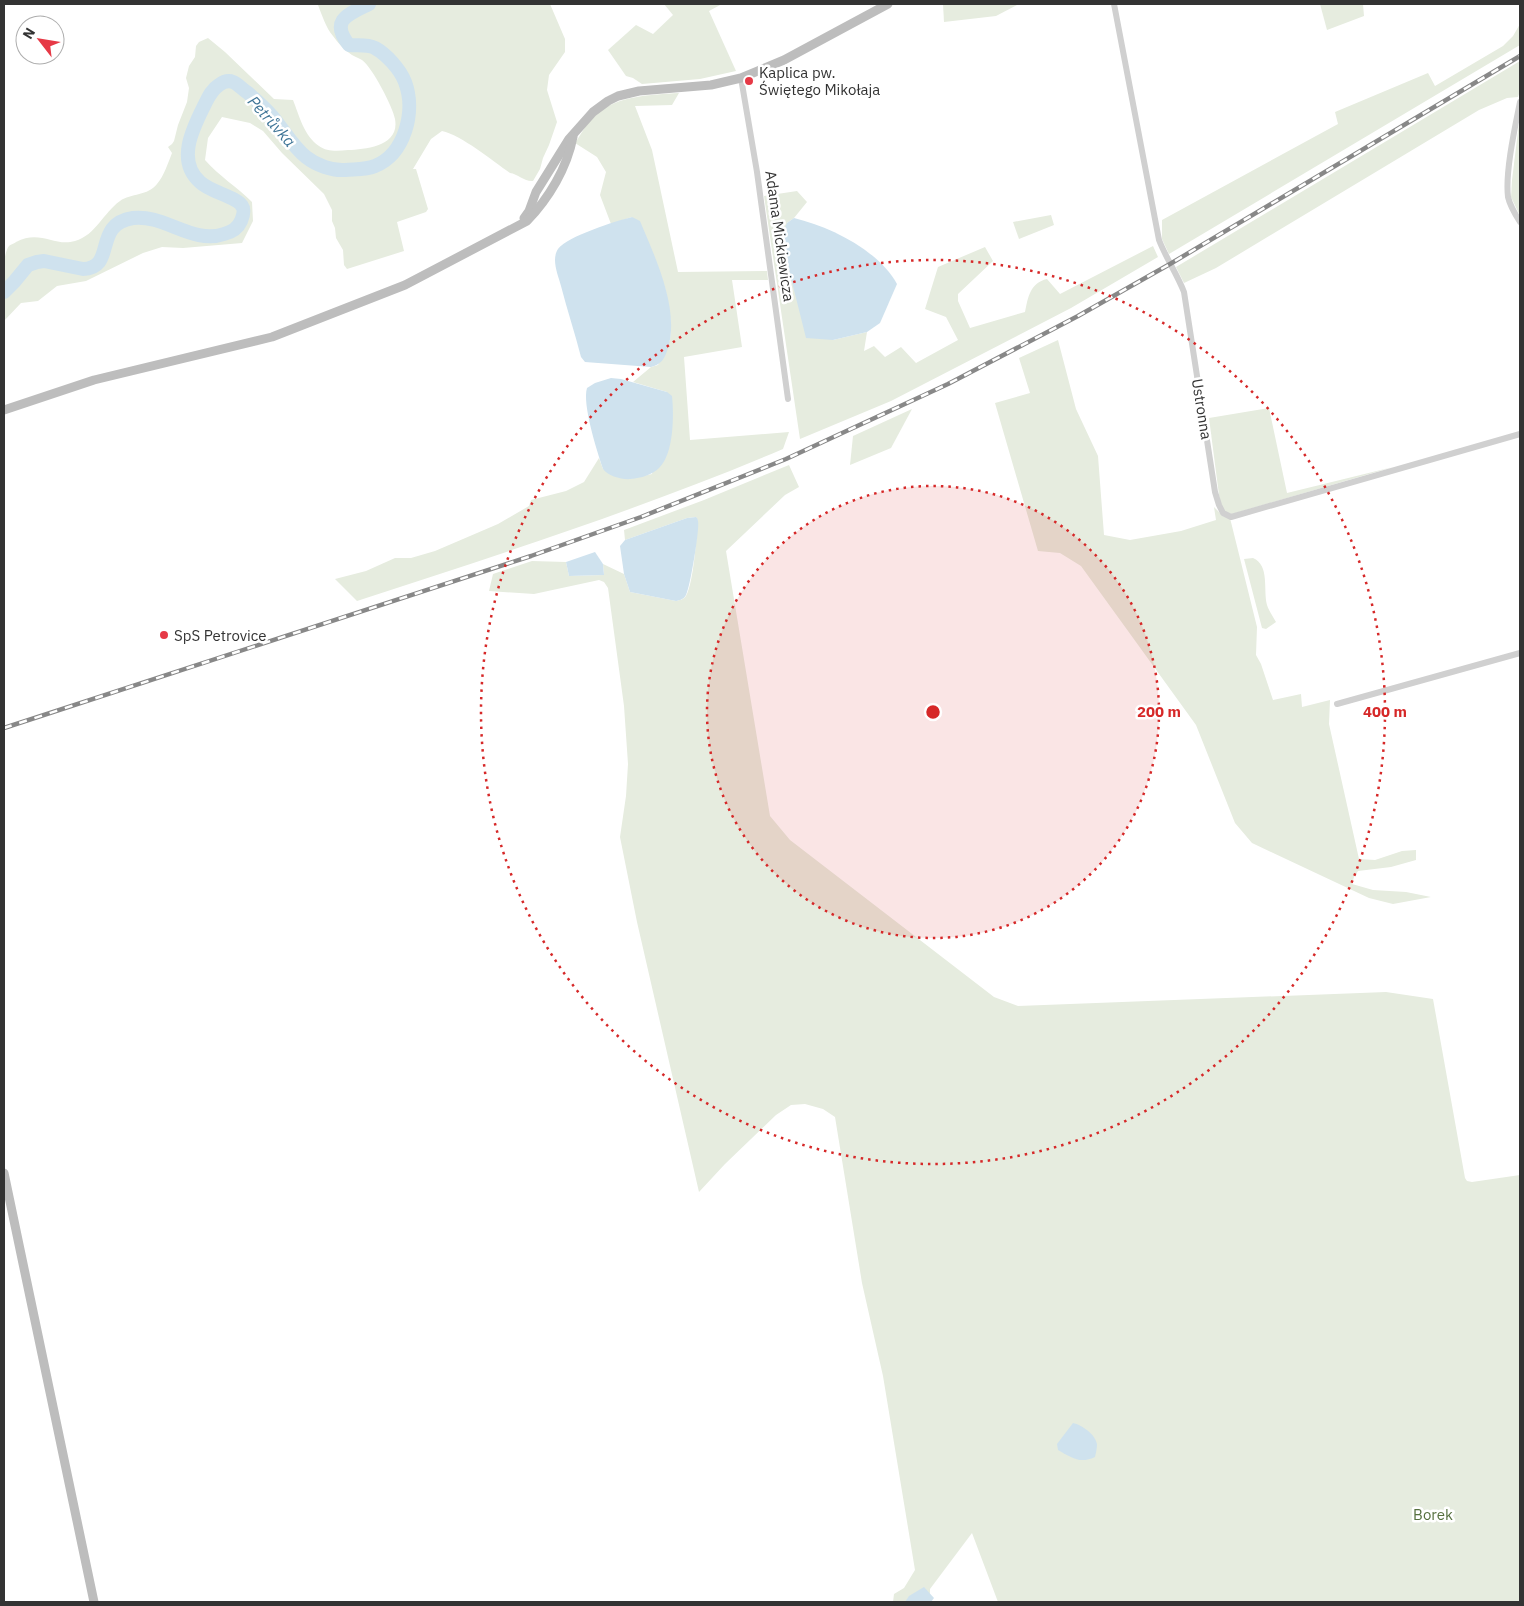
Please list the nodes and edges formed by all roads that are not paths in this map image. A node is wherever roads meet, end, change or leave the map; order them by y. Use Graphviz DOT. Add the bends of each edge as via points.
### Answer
graph roads {
  1 [pos="888,4"];
  2 [pos="1114,4"];
  3 [pos="741,78"];
  4 [pos="1520,102"];
  5 [pos="1520,222"];
  6 [pos="788,399"];
  7 [pos="4,410"];
  8 [pos="1520,434"];
  9 [pos="1520,653"];
  10 [pos="1337,704"];
  11 [pos="4,1173"];
  12 [pos="94,1602"];
  1 -- 3 [label="main road" via="784,60"];
  2 -- 8 [label="street, Ustronna" via="1159,240 1184,292 1215,492 1223,514 1232,517"];
  3 -- 6 [label="street, Adama Mickiewicza"];
  3 -- 7 [label="main road" via="711,85 639,91 608,101 593,112 573,137 561,173 527,221 405,285 272,337 136,368"];
  4 -- 5 [label="street" via="1508,180 1509,198"];
  9 -- 10 [label="street"];
  11 -- 12 [label="main road"];
}
